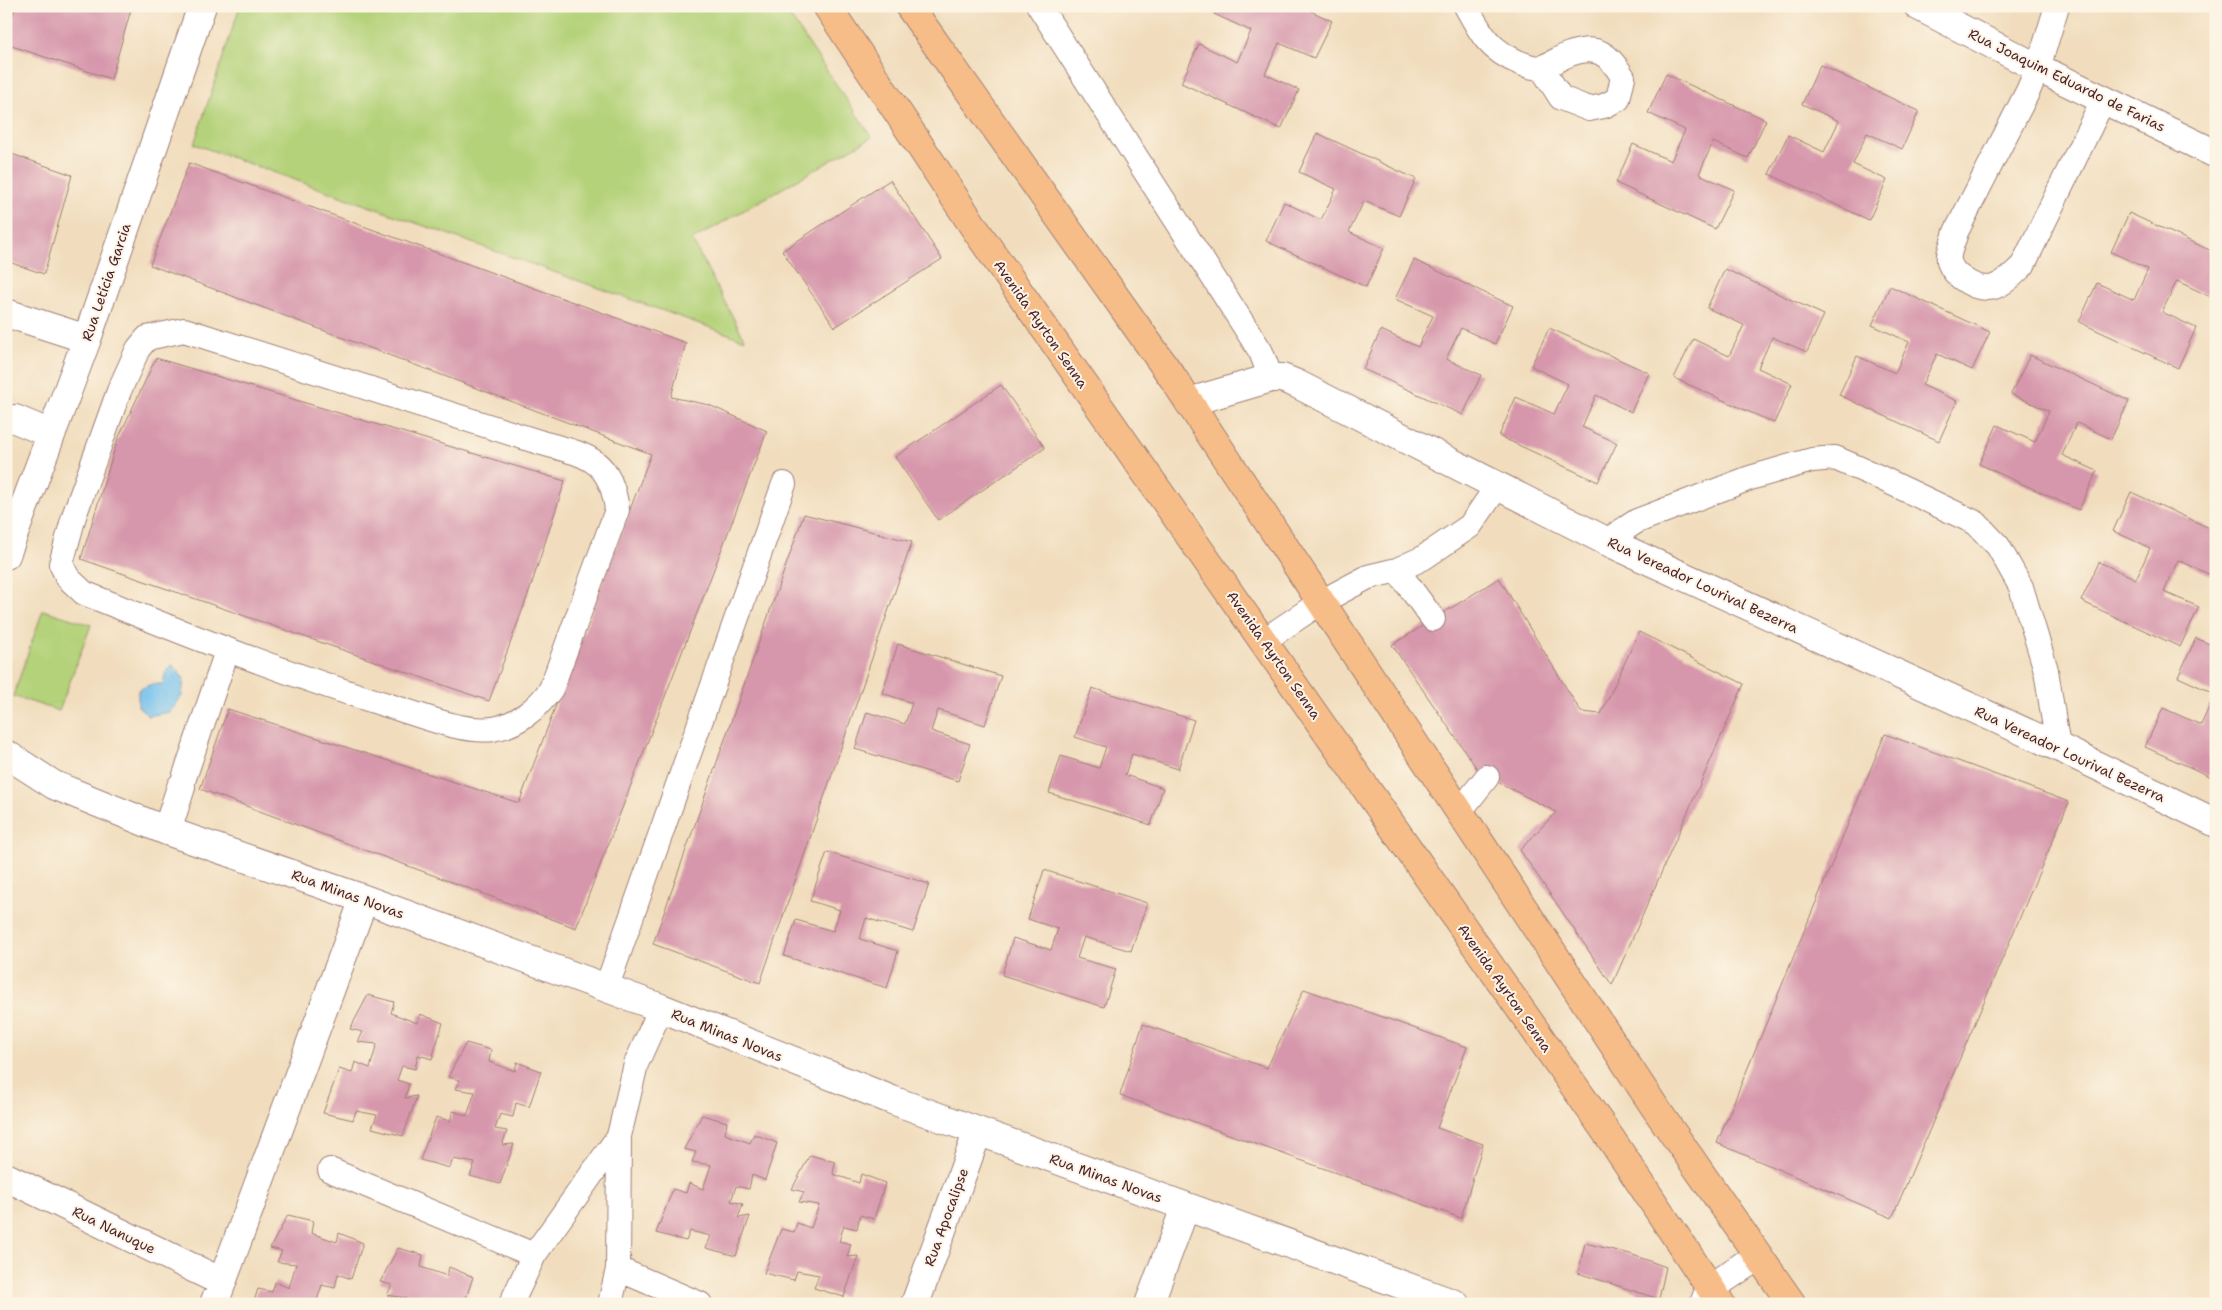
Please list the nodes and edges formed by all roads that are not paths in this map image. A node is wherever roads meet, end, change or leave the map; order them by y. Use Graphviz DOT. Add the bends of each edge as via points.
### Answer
graph roads {
  1 [pos="202,6"];
  2 [pos="827,6"];
  3 [pos="909,6"];
  4 [pos="1039,6"];
  5 [pos="1466,6"];
  6 [pos="1918,6"];
  7 [pos="2057,6"];
  8 [pos="1541,67"];
  9 [pos="2038,68"];
  10 [pos="2104,98"];
  11 [pos="2216,154"];
  12 [pos="6,313"];
  13 [pos="87,339"];
  14 [pos="1272,378"];
  15 [pos="1189,402"];
  16 [pos="11,417"];
  17 [pos="51,434"];
  18 [pos="784,484"];
  19 [pos="1498,485"];
  20 [pos="1606,541"];
  21 [pos="6,555"];
  22 [pos="1397,570"];
  23 [pos="1321,602"];
  24 [pos="1433,619"];
  25 [pos="1264,641"];
  26 [pos="227,651"];
  27 [pos="2058,747"];
  28 [pos="6,754"];
  29 [pos="1486,777"];
  30 [pos="181,787"];
  31 [pos="1460,811"];
  32 [pos="2216,823"];
  33 [pos="167,831"];
  34 [pos="364,899"];
  35 [pos="606,989"];
  36 [pos="661,1008"];
  37 [pos="978,1131"];
  38 [pos="619,1136"];
  39 [pos="330,1170"];
  40 [pos="6,1177"];
  41 [pos="1185,1208"];
  42 [pos="534,1256"];
  43 [pos="1758,1256"];
  44 [pos="618,1269"];
  45 [pos="218,1293"];
  46 [pos="1401,1295"];
  47 [pos="1712,1298"];
  48 [pos="511,1304"];
  49 [pos="610,1304"];
  50 [pos="700,1304"];
  51 [pos="914,1304"];
  52 [pos="1149,1304"];
  53 [pos="1455,1304"];
  54 [pos="1792,1304"];
  1 -- 13 [label="street, Rua Letícia Garcia"];
  2 -- 25 [label="main road, Avenida Ayrton Senna" via="978,233"];
  3 -- 15 [label="main road"];
  4 -- 14 [label="lane" via="1261,352"];
  5 -- 8 [label="lane" via="1489,45 1504,56"];
  6 -- 9 [label="street, Rua Joaquim Eduardo de Farias"];
  7 -- 9 [label="lane"];
  9 -- 10 [label="street, Rua Joaquim Eduardo de Farias"];
  9 -- 10 [label="lane" via="1956,232 1948,256 1951,268 1973,284 1988,288 2001,283 2023,265"];
  10 -- 11 [label="street, Rua Joaquim Eduardo de Farias"];
  12 -- 13 [label="street"];
  13 -- 17 [label="street, Rua Letícia Garcia"];
  14 -- 15 [label="street, Rua Vereador Lourival Bezerra"];
  14 -- 19 [label="street, Rua Vereador Lourival Bezerra" via="1297,384"];
  15 -- 23 [label="main road"];
  16 -- 17 [label="street"];
  17 -- 21 [label="street, Rua Letícia Garcia"];
  18 -- 35 [label="lane"];
  19 -- 20 [label="street, Rua Vereador Lourival Bezerra"];
  19 -- 22 [label="lane" via="1470,526 1424,558"];
  20 -- 27 [label="street, Rua Vereador Lourival Bezerra"];
  20 -- 27 [label="lane" via="1637,521 1750,478 1812,460 1835,458 1881,478 1976,523 1998,546 2021,587 2046,670"];
  22 -- 23 [label="lane" via="1368,577"];
  22 -- 24 [label="lane"];
  23 -- 25 [label="lane"];
  23 -- 31 [label="main road"];
  25 -- 47 [label="main road, Avenida Ayrton Senna" via="1611,1139"];
  26 -- 26 [label="lane" via="363,698 468,728 492,729 511,724 542,703 551,689 617,510 616,497 607,474 594,461 576,452 184,330 147,338 138,349 119,391 74,516 61,564 68,578 84,593"];
  26 -- 30 [label="lane"];
  27 -- 32 [label="street, Rua Vereador Lourival Bezerra"];
  28 -- 33 [label="street, Rua Minas Novas" via="54,785"];
  29 -- 31 [label="lane"];
  30 -- 33 [label="street"];
  31 -- 43 [label="main road" via="1656,1109"];
  33 -- 34 [label="street, Rua Minas Novas"];
  34 -- 35 [label="street, Rua Minas Novas"];
  34 -- 45 [label="street"];
  35 -- 36 [label="street, Rua Minas Novas"];
  36 -- 37 [label="street, Rua Minas Novas"];
  36 -- 38 [label="lane" via="636,1064"];
  37 -- 41 [label="street, Rua Minas Novas"];
  37 -- 51 [label="street, Rua Apocalipse"];
  38 -- 42 [label="lane"];
  38 -- 44 [label="lane"];
  39 -- 42 [label="lane"];
  40 -- 45 [label="street, Rua Nanuque"];
  41 -- 46 [label="street, Rua Minas Novas"];
  41 -- 52 [label="street"];
  42 -- 48 [label="lane"];
  43 -- 47 [label="street"];
  43 -- 54 [label="main road"];
  44 -- 49 [label="lane"];
  44 -- 50 [label="lane"];
  46 -- 53 [label="street, Rua Minas Novas"];
}
